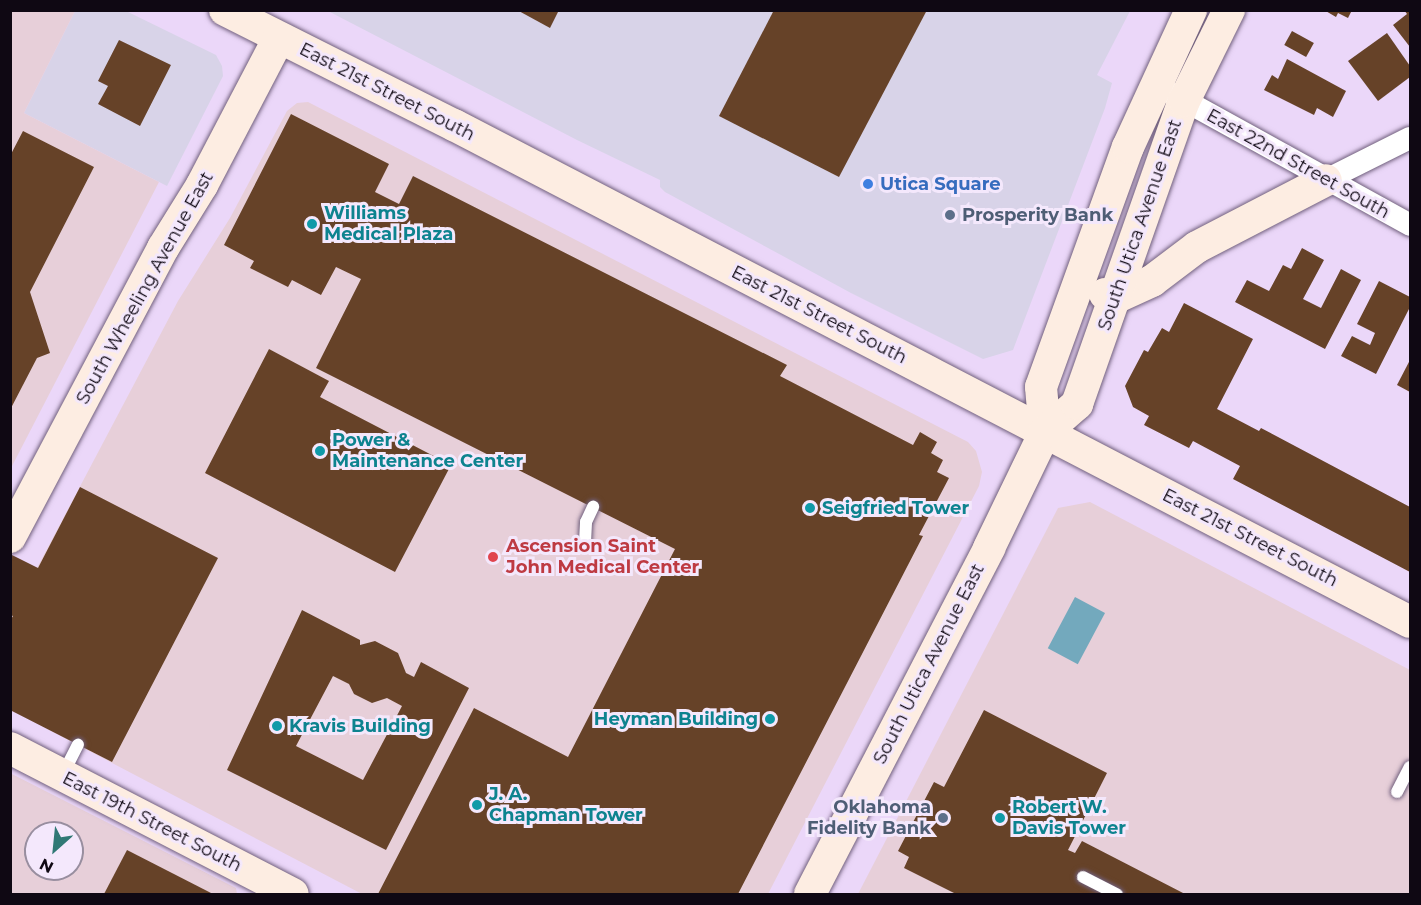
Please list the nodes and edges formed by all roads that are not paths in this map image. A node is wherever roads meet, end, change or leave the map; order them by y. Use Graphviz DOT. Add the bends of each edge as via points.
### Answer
graph roads {
  1 [pos="225,10"];
  2 [pos="1191,10"];
  3 [pos="1229,10"];
  4 [pos="279,38"];
  5 [pos="1154,85"];
  6 [pos="1184,100"];
  7 [pos="1410,138"];
  8 [pos="1326,180"];
  9 [pos="1410,225"];
  10 [pos="1078,286"];
  11 [pos="1115,298"];
  12 [pos="1045,432"];
  13 [pos="593,507"];
  14 [pos="10,537"];
  15 [pos="585,542"];
  16 [pos="1410,622"];
  17 [pos="78,745"];
  18 [pos="10,748"];
  19 [pos="1410,766"];
  20 [pos="62,775"];
  21 [pos="1397,792"];
  22 [pos="1083,877"];
  23 [pos="293,894"];
  24 [pos="810,894"];
  25 [pos="1117,894"];
  1 -- 4 [label="street, East 21st Street South"];
  2 -- 5 [label="street, South Utica Avenue East"];
  3 -- 6 [label="street, South Utica Avenue East"];
  4 -- 12 [label="street, East 21st Street South"];
  4 -- 14 [label="street, South Wheeling Avenue East"];
  5 -- 6 [label="street, East 22nd Street South"];
  5 -- 10 [label="street, South Utica Avenue East"];
  6 -- 8 [label="street, East 22nd Street South"];
  6 -- 11 [label="street, South Utica Avenue East"];
  7 -- 8 [label="street"];
  8 -- 9 [label="street, East 22nd Street South"];
  8 -- 11 [label="street" via="1197,247 1152,281"];
  10 -- 11 [label="street"];
  10 -- 12 [label="street, South Utica Avenue East" via="1041,387"];
  11 -- 12 [label="street, South Utica Avenue East" via="1077,404"];
  12 -- 16 [label="street, East 21st Street South"];
  12 -- 24 [label="street, South Utica Avenue East"];
  13 -- 15 [label="lane" via="586,522"];
  17 -- 20 [label="lane"];
  18 -- 20 [label="street, East 19th Street South"];
  19 -- 21 [label="lane"];
  20 -- 23 [label="street, East 19th Street South"];
  22 -- 25 [label="lane"];
}
